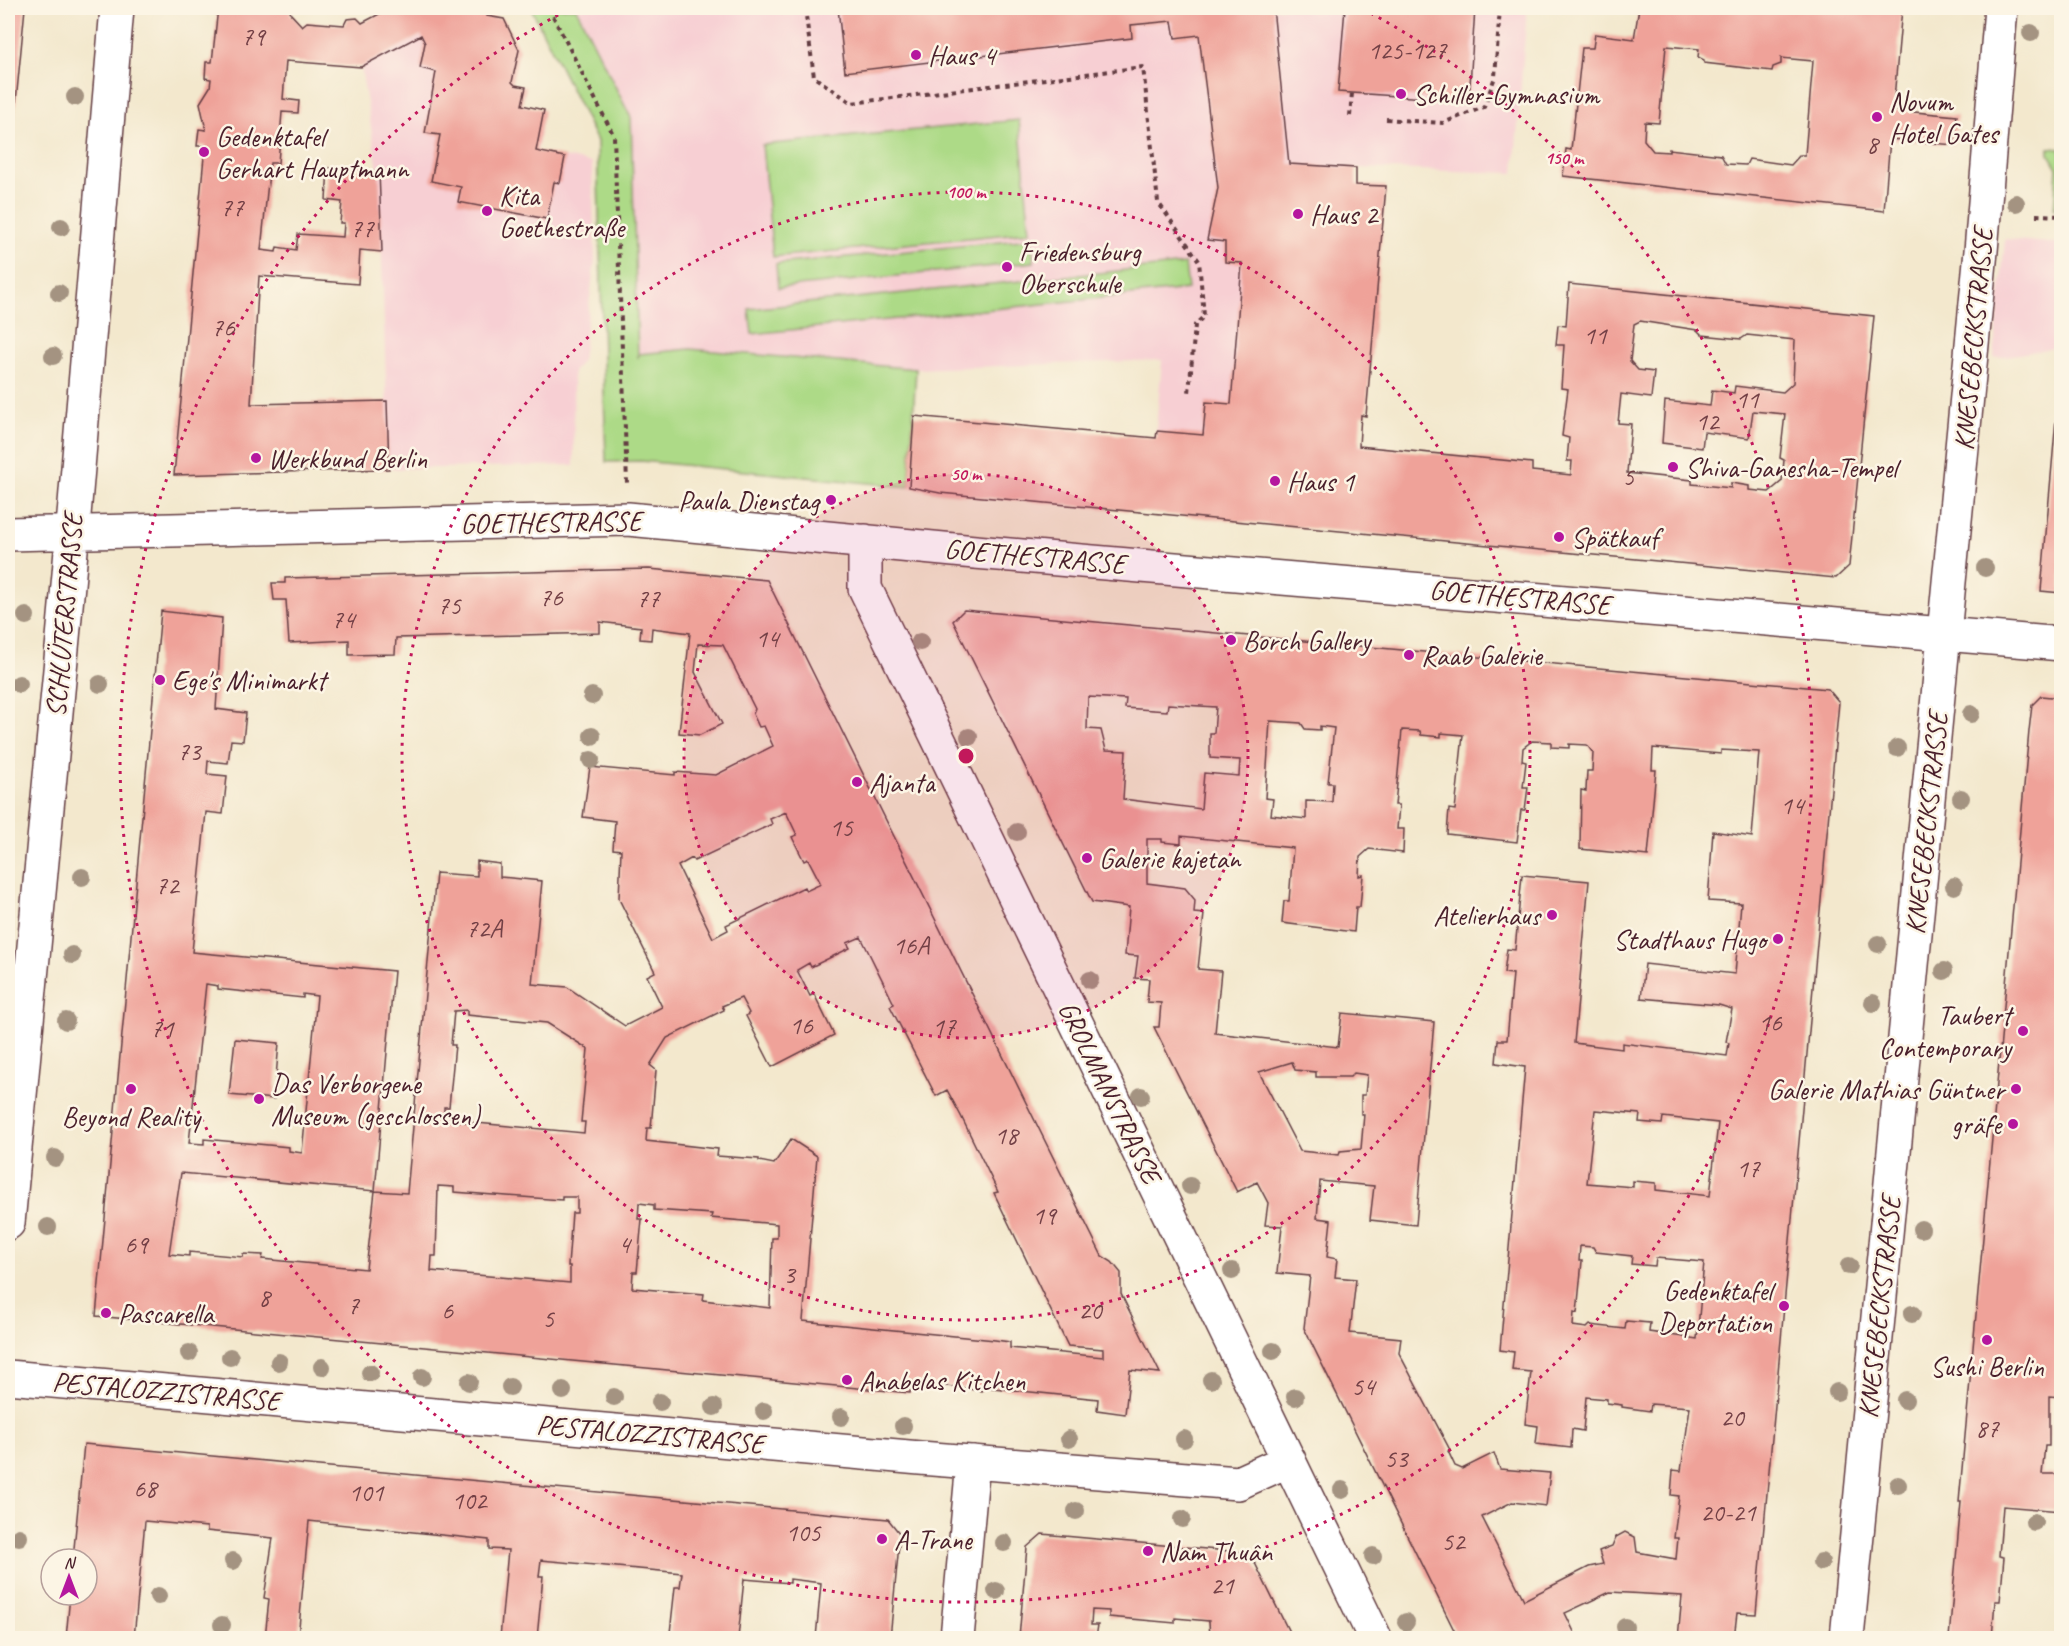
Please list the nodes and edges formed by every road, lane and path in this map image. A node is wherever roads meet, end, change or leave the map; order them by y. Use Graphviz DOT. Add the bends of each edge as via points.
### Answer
graph roads {
  1 [pos="117,8"];
  2 [pos="549,8"];
  3 [pos="805,8"];
  4 [pos="1500,8"];
  5 [pos="2001,8"];
  6 [pos="1352,93"];
  7 [pos="1350,116"];
  8 [pos="1386,119"];
  9 [pos="2036,215"];
  10 [pos="2061,216"];
  11 [pos="1190,393"];
  12 [pos="628,519"];
  13 [pos="72,532"];
  14 [pos="8,534"];
  15 [pos="865,541"];
  16 [pos="1945,635"];
  17 [pos="2061,644"];
  18 [pos="8,1223"];
  19 [pos="8,1377"];
  20 [pos="1289,1460"];
  21 [pos="973,1462"];
  22 [pos="957,1638"];
  23 [pos="1376,1638"];
  24 [pos="1847,1638"];
  1 -- 13 [label="street, SCHLÜTERSTRASSE"];
  2 -- 12 [label="path" via="614,136"];
  3 -- 11 [label="path" via="814,77 852,103 1143,67 1158,202 1199,261 1204,316 1195,325"];
  4 -- 8 [label="path" via="1495,77 1484,107 1443,123"];
  5 -- 16 [label="street, KNESEBECKSTRASSE"];
  6 -- 7 [label="path"];
  9 -- 10 [label="path"];
  12 -- 13 [label="street, GOETHESTRASSE"];
  12 -- 15 [label="street, GOETHESTRASSE"];
  13 -- 14 [label="street, GOETHESTRASSE"];
  13 -- 18 [label="street, SCHLÜTERSTRASSE"];
  15 -- 16 [label="street, GOETHESTRASSE"];
  15 -- 20 [label="street, GROLMANSTRASSE" via="865,588"];
  16 -- 17 [label="street, GOETHESTRASSE"];
  16 -- 24 [label="street, KNESEBECKSTRASSE"];
  19 -- 21 [label="street, PESTALOZZISTRASSE"];
  20 -- 21 [label="street, PESTALOZZISTRASSE" via="1238,1483"];
  20 -- 23 [label="street, GROLMANSTRASSE"];
  21 -- 22 [label="street"];
}
